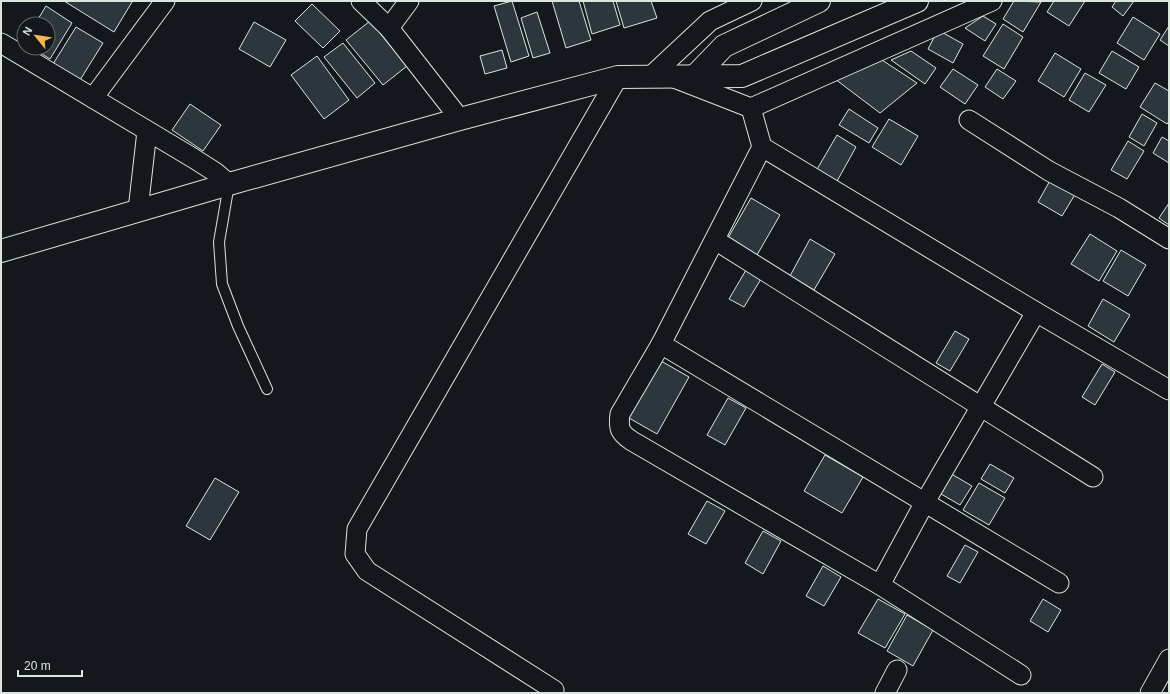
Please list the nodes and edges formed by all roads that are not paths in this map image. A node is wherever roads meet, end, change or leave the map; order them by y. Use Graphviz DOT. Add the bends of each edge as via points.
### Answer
graph roads {
  1 [pos="165,1"];
  2 [pos="361,1"];
  3 [pos="409,1"];
  4 [pos="752,1"];
  5 [pos="819,1"];
  6 [pos="917,1"];
  7 [pos="992,1"];
  8 [pos="389,28"];
  9 [pos="1,43"];
  10 [pos="695,76"];
  11 [pos="618,77"];
  12 [pos="660,77"];
  13 [pos="93,98"];
  14 [pos="751,108"];
  15 [pos="460,119"];
  16 [pos="969,120"];
  17 [pos="147,131"];
  18 [pos="762,147"];
  19 [pos="229,184"];
  20 [pos="138,210"];
  21 [pos="1169,239"];
  22 [pos="715,240"];
  23 [pos="1,250"];
  24 [pos="1036,312"];
  25 [pos="660,344"];
  26 [pos="267,389"];
  27 [pos="1169,390"];
  28 [pos="980,407"];
  29 [pos="1093,477"];
  30 [pos="925,502"];
  31 [pos="1059,584"];
  32 [pos="880,585"];
  33 [pos="1169,659"];
  34 [pos="897,670"];
  35 [pos="1021,675"];
  36 [pos="554,690"];
  37 [pos="885,693"];
  38 [pos="1150,693"];
  1 -- 13 [label="street"];
  2 -- 8 [label="street"];
  3 -- 8 [label="street"];
  4 -- 12 [label="street" via="710,21"];
  5 -- 10 [label="street" via="724,46"];
  6 -- 10 [label="street" via="742,76"];
  7 -- 14 [label="street"];
  8 -- 15 [label="street"];
  9 -- 13 [label="street"];
  10 -- 12 [label="street"];
  11 -- 12 [label="street"];
  11 -- 15 [label="street"];
  11 -- 36 [label="street" via="357,529 355,554 367,571"];
  12 -- 14 [label="street"];
  13 -- 17 [label="street"];
  14 -- 18 [label="street"];
  15 -- 19 [label="street"];
  16 -- 21 [label="street" via="1049,171 1119,208"];
  17 -- 19 [label="street" via="215,172"];
  17 -- 20 [label="street"];
  18 -- 22 [label="street"];
  18 -- 24 [label="street"];
  19 -- 20 [label="street"];
  19 -- 26 [label="lane" via="219,242 222,284"];
  20 -- 23 [label="street"];
  22 -- 25 [label="street"];
  22 -- 28 [label="street"];
  24 -- 27 [label="street"];
  24 -- 28 [label="street"];
  25 -- 30 [label="street"];
  25 -- 32 [label="street" via="620,414 619,425 624,435"];
  28 -- 29 [label="street"];
  28 -- 30 [label="street"];
  30 -- 31 [label="street"];
  30 -- 32 [label="street"];
  32 -- 35 [label="street"];
  33 -- 38 [label="street"];
  34 -- 37 [label="street"];
}
